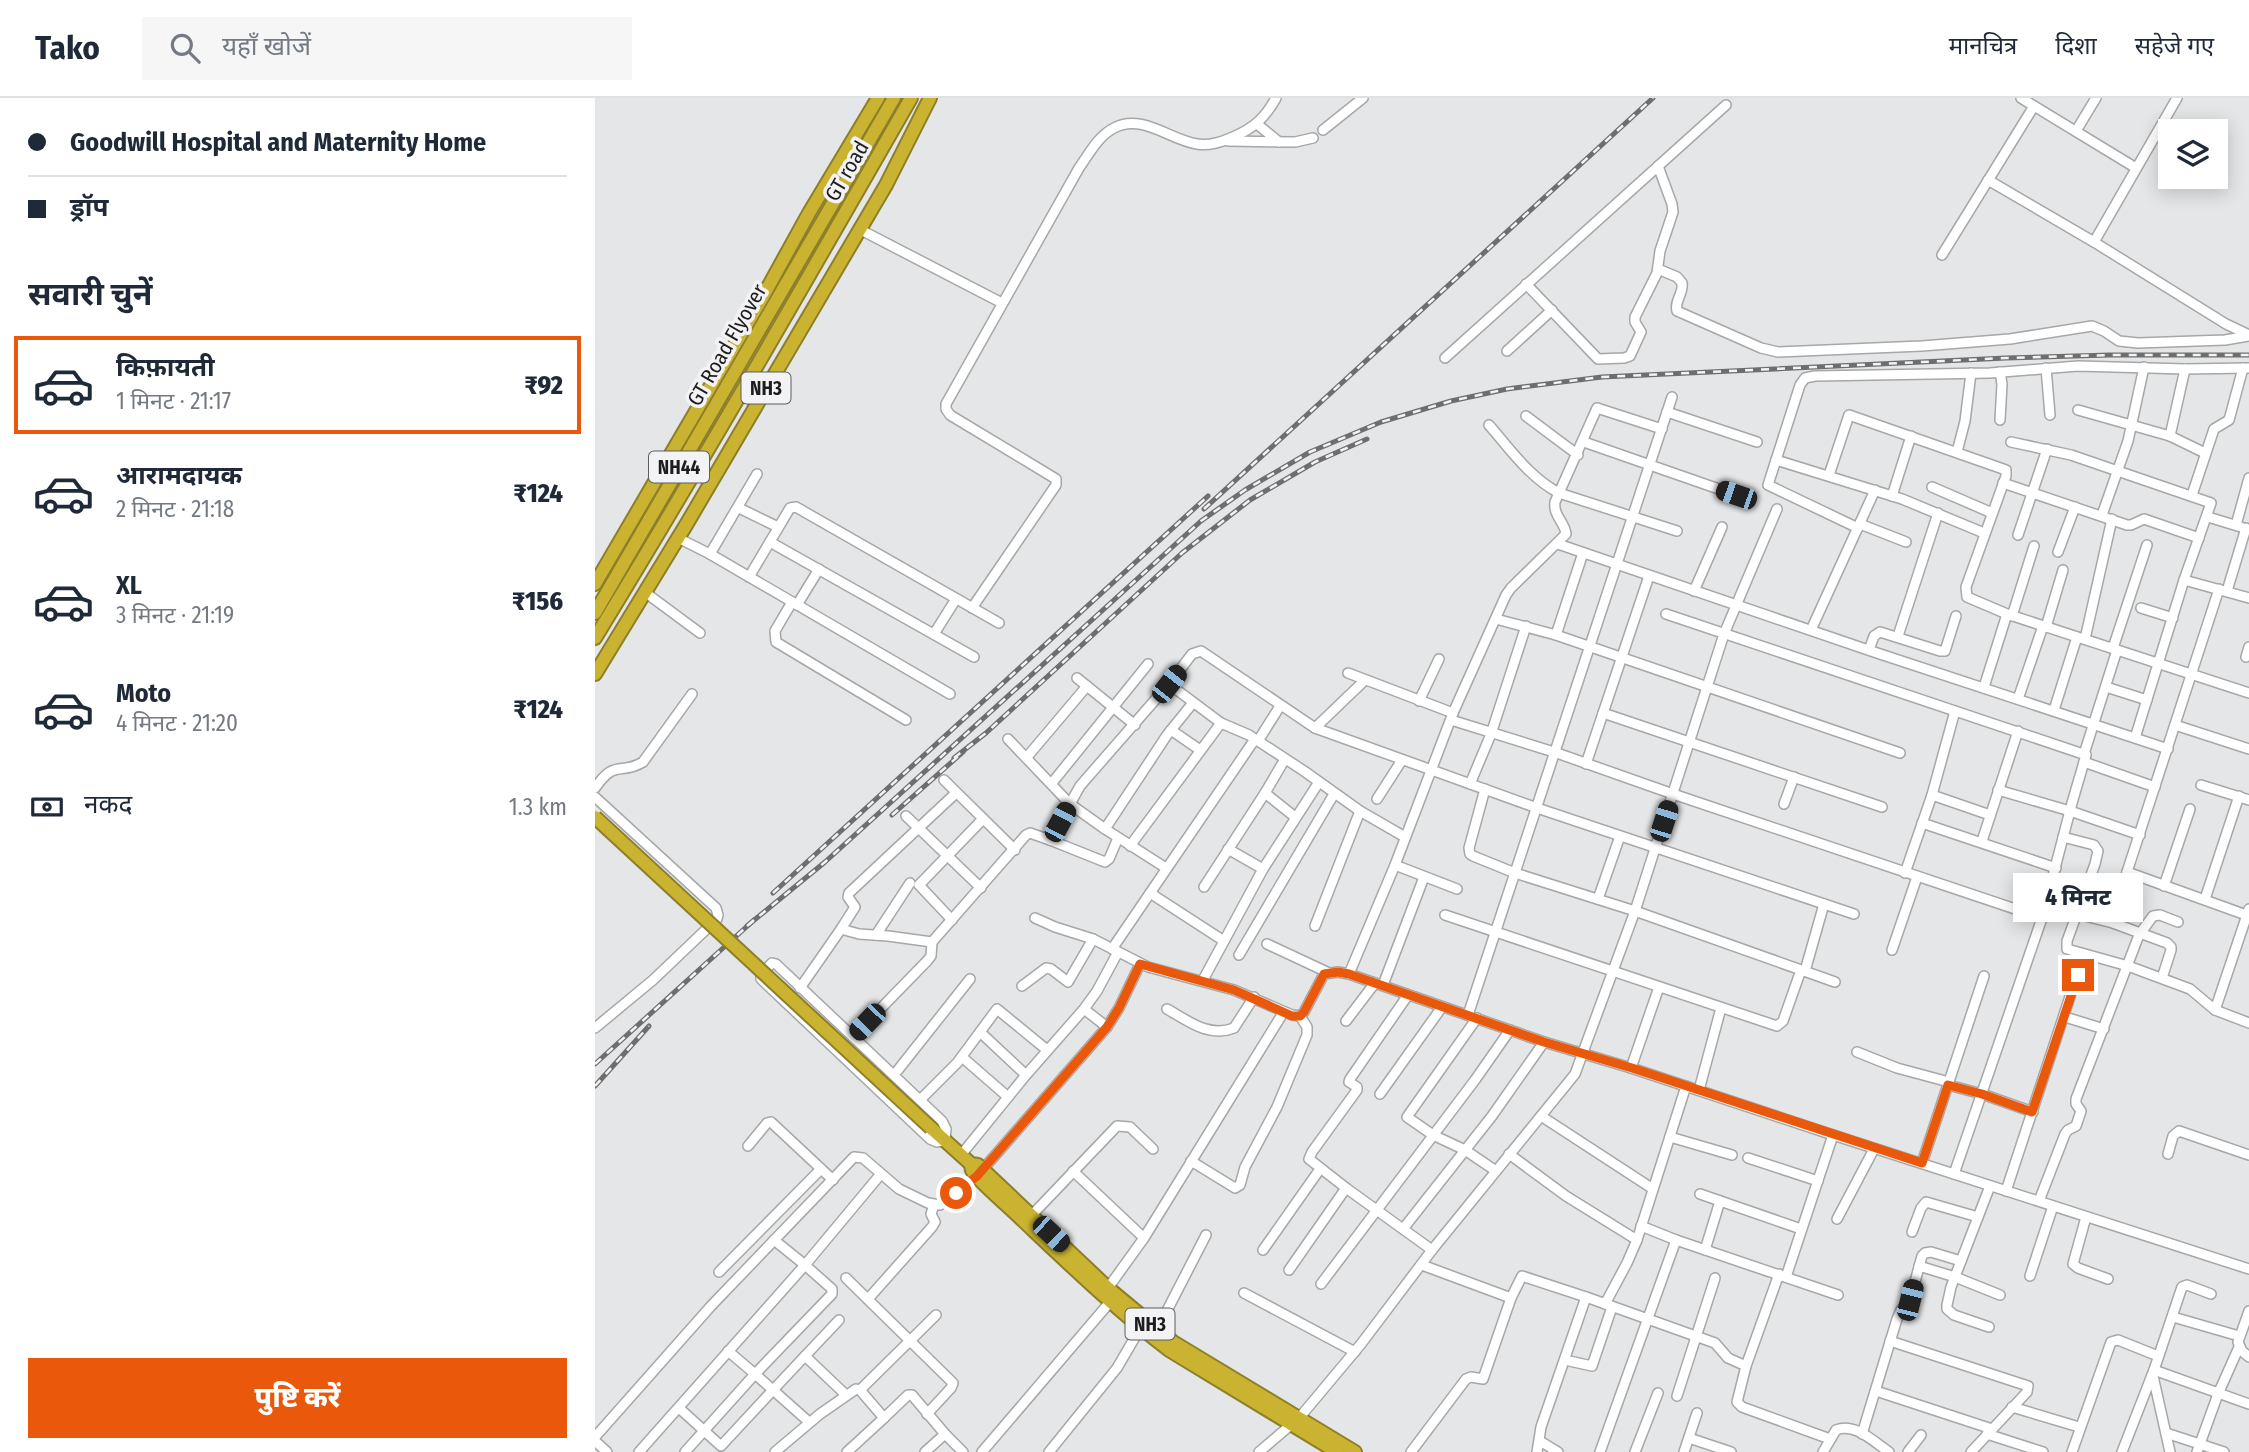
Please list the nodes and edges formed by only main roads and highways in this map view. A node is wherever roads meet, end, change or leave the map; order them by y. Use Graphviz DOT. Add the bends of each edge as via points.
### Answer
graph roads {
  1 [pos="878,98"];
  2 [pos="894,98"];
  3 [pos="911,98"];
  4 [pos="930,98"];
  5 [pos="818,262"];
  6 [pos="809,315"];
  7 [pos="595,584"];
  8 [pos="595,613"];
  9 [pos="595,638"];
  10 [pos="595,674"];
  11 [pos="595,817"];
  12 [pos="977,1170"];
  13 [pos="1109,1295"];
  14 [pos="1296,1421"];
  15 [pos="1337,1452"];
  16 [pos="1355,1452"];
  1 -- 7 [label="highway, NH3"];
  2 -- 8 [label="highway, GT Road Flyover / NH44"];
  3 -- 5 [label="highway, GT road / NH44"];
  4 -- 6 [label="highway, NH3"];
  5 -- 6 [label="highway"];
  5 -- 9 [label="highway, GT Road Flyover / NH44"];
  6 -- 10 [label="highway, NH3"];
  11 -- 12 [label="highway, NH3, bridge"];
  12 -- 13 [label="highway, NH3"];
  12 -- 13 [label="highway, NH3" via="1031,1216"];
  13 -- 14 [label="highway, NH3"];
  13 -- 14 [label="highway, NH3" via="1168,1350"];
  14 -- 15 [label="highway, NH3"];
  14 -- 16 [label="highway, NH3"];
}
